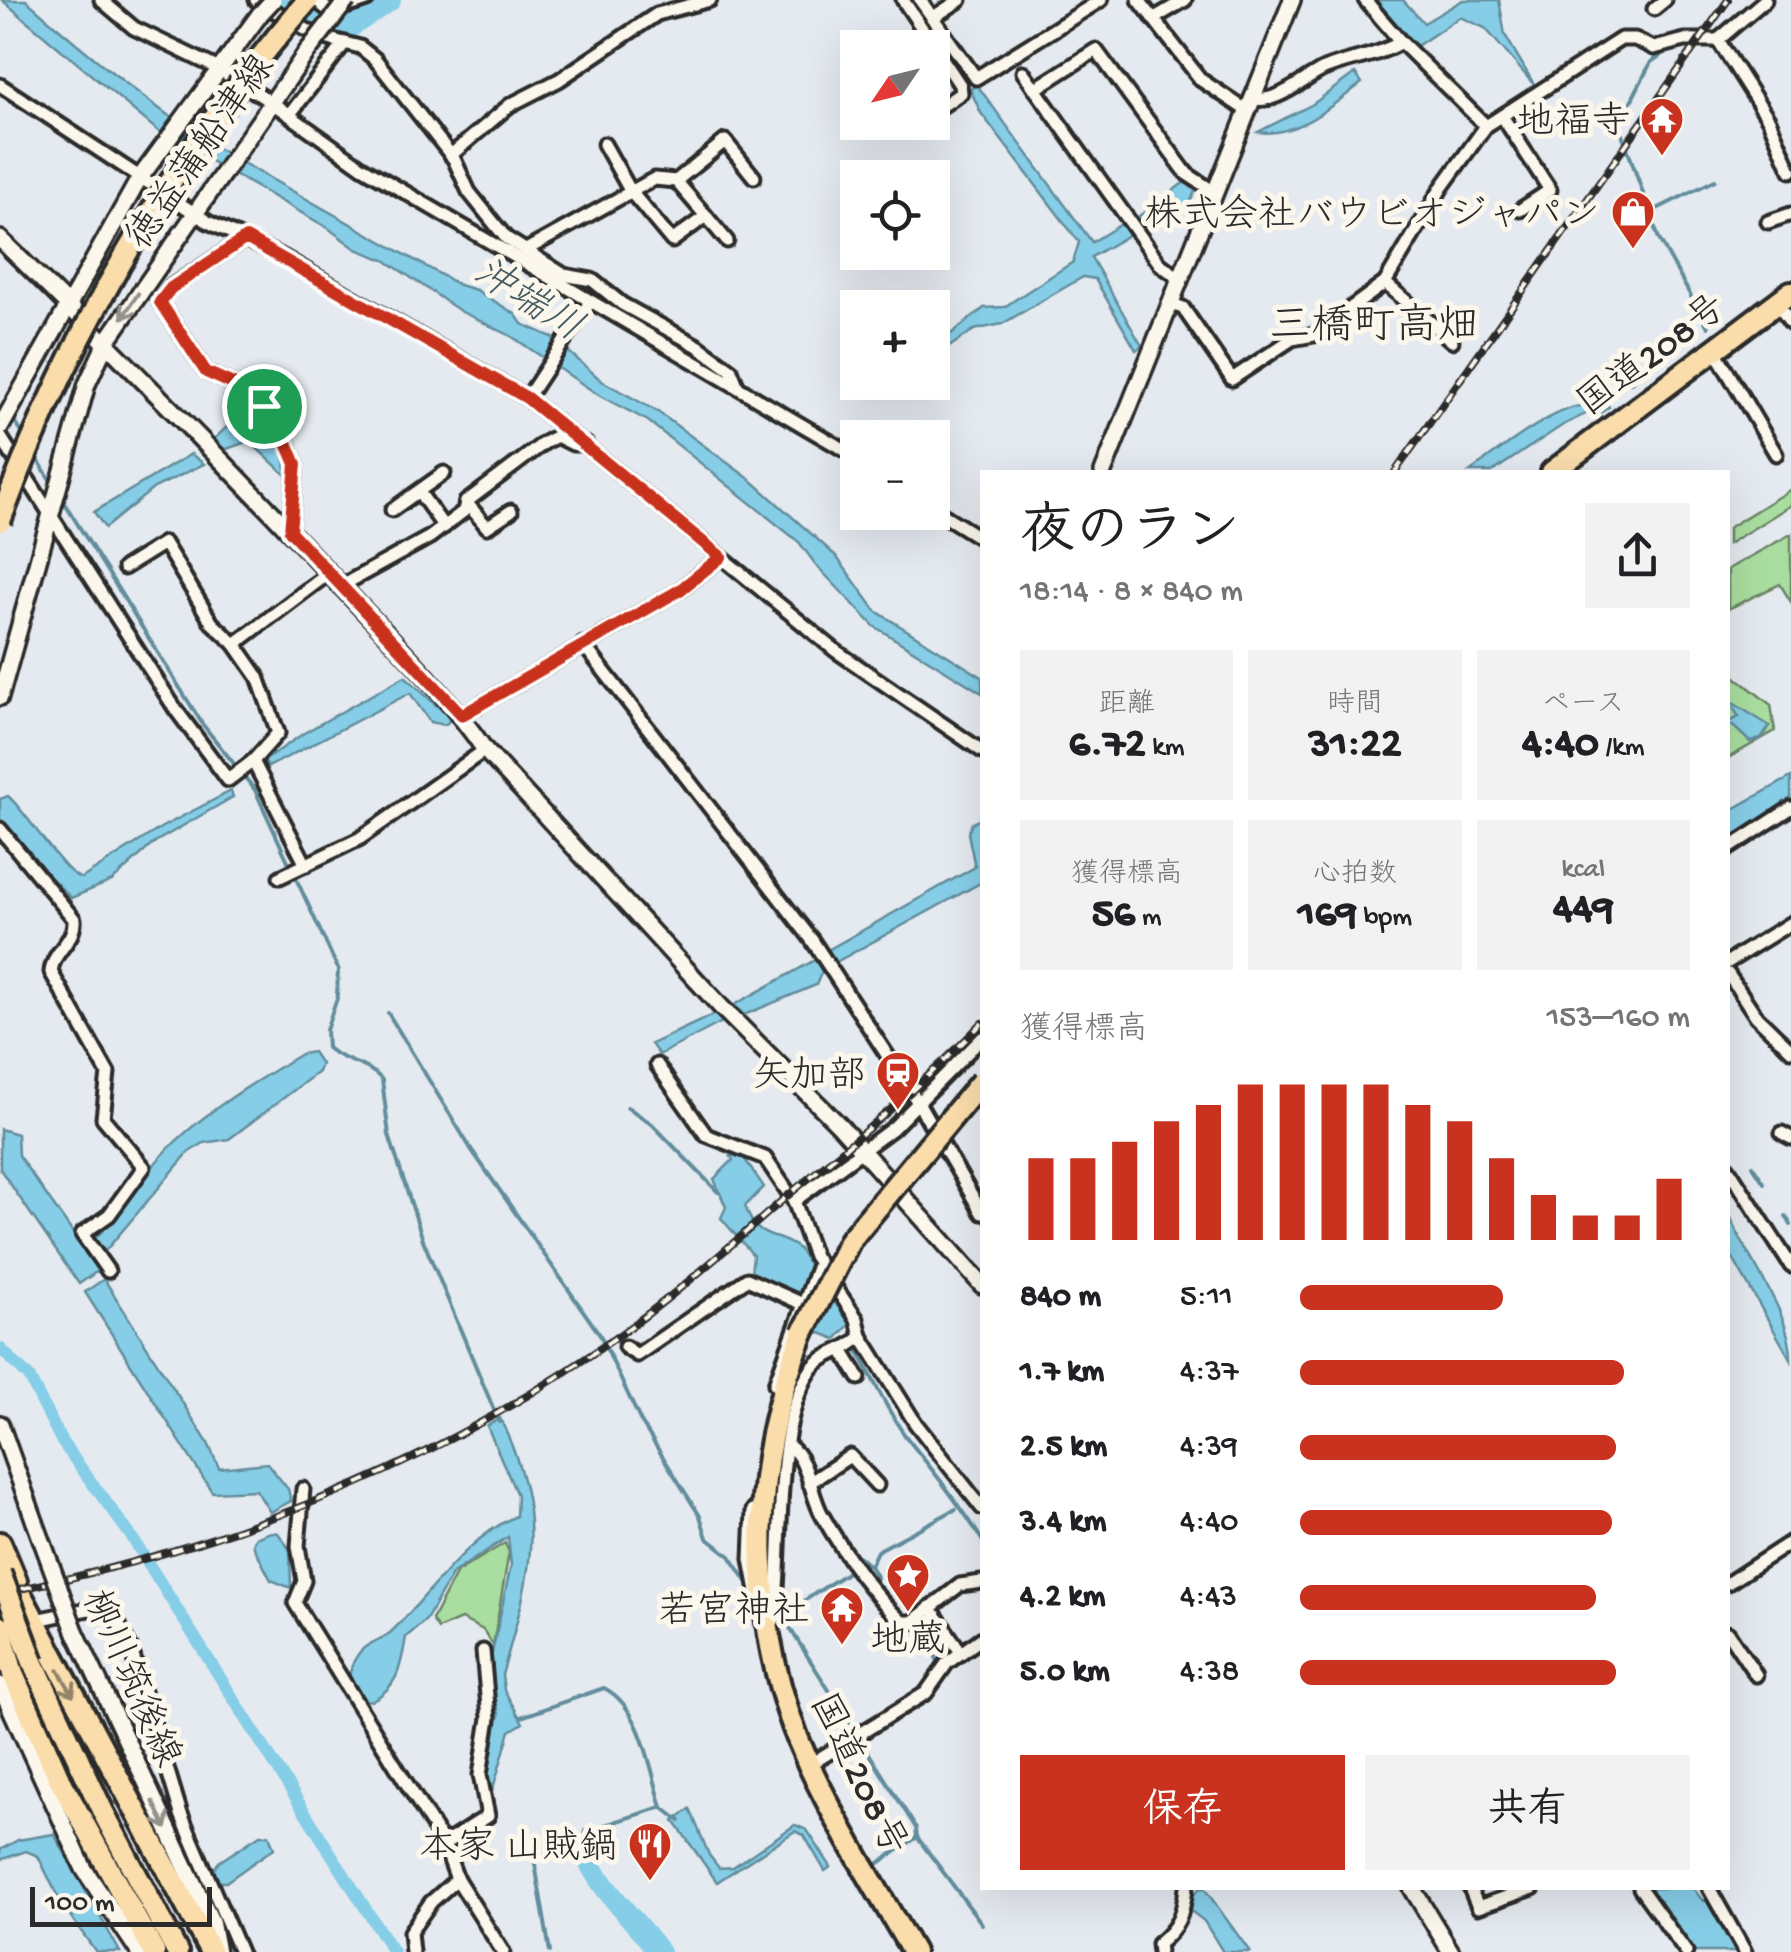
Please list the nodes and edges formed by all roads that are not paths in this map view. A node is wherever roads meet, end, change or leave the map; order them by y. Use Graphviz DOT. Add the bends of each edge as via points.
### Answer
graph roads {
  1 [pos="100,0"];
  2 [pos="273,0"];
  3 [pos="298,0"];
  4 [pos="311,0"];
  5 [pos="347,0"];
  6 [pos="367,0"];
  7 [pos="710,0"];
  8 [pos="903,0"];
  9 [pos="920,0"];
  10 [pos="960,0"];
  11 [pos="1101,0"];
  12 [pos="1139,0"];
  13 [pos="1185,0"];
  14 [pos="1292,0"];
  15 [pos="1365,0"];
  16 [pos="1665,0"];
  17 [pos="1765,0"];
  18 [pos="258,7"];
  19 [pos="1654,9"];
  20 [pos="932,18"];
  21 [pos="1153,19"];
  22 [pos="923,30"];
  23 [pos="1718,40"];
  24 [pos="1400,42"];
  25 [pos="345,43"];
  26 [pos="950,71"];
  27 [pos="1023,72"];
  28 [pos="212,74"];
  29 [pos="0,85"];
  30 [pos="1035,89"];
  31 [pos="950,100"];
  32 [pos="1248,104"];
  33 [pos="267,107"];
  34 [pos="290,114"];
  35 [pos="1502,116"];
  36 [pos="1486,126"];
  37 [pos="604,144"];
  38 [pos="451,154"];
  39 [pos="1791,171"];
  40 [pos="143,174"];
  41 [pos="754,176"];
  42 [pos="676,180"];
  43 [pos="1212,191"];
  44 [pos="631,192"];
  45 [pos="195,210"];
  46 [pos="1520,210"];
  47 [pos="1791,214"];
  48 [pos="706,216"];
  49 [pos="1768,222"];
  50 [pos="246,238"];
  51 [pos="0,239"];
  52 [pos="727,241"];
  53 [pos="526,250"];
  54 [pos="1178,278"];
  55 [pos="1385,284"];
  56 [pos="1784,297"];
  57 [pos="1168,303"];
  58 [pos="588,306"];
  59 [pos="70,308"];
  60 [pos="1791,322"];
  61 [pos="107,341"];
  62 [pos="1452,342"];
  63 [pos="1714,349"];
  64 [pos="737,386"];
  65 [pos="529,393"];
  66 [pos="1,429"];
  67 [pos="586,444"];
  68 [pos="840,447"];
  69 [pos="1776,454"];
  70 [pos="1104,470"];
  71 [pos="1555,470"];
  72 [pos="444,474"];
  73 [pos="419,492"];
  74 [pos="0,502"];
  75 [pos="466,502"];
  76 [pos="392,510"];
  77 [pos="51,511"];
  78 [pos="511,511"];
  79 [pos="950,519"];
  80 [pos="0,521"];
  81 [pos="444,527"];
  82 [pos="290,531"];
  83 [pos="980,538"];
  84 [pos="721,557"];
  85 [pos="124,568"];
  86 [pos="328,573"];
  87 [pos="340,586"];
  88 [pos="235,644"];
  89 [pos="583,644"];
  90 [pos="0,697"];
  91 [pos="462,715"];
  92 [pos="485,750"];
  93 [pos="980,750"];
  94 [pos="250,764"];
  95 [pos="1791,808"];
  96 [pos="0,829"];
  97 [pos="1730,848"];
  98 [pos="303,866"];
  99 [pos="283,876"];
  100 [pos="1791,923"];
  101 [pos="1730,961"];
  102 [pos="1730,977"];
  103 [pos="980,1040"];
  104 [pos="1791,1050"];
  105 [pos="657,1065"];
  106 [pos="980,1083"];
  107 [pos="919,1104"];
  108 [pos="861,1153"];
  109 [pos="1730,1171"];
  110 [pos="794,1201"];
  111 [pos="980,1210"];
  112 [pos="1791,1266"];
  113 [pos="817,1268"];
  114 [pos="108,1271"];
  115 [pos="980,1283"];
  116 [pos="802,1317"];
  117 [pos="861,1336"];
  118 [pos="626,1347"];
  119 [pos="837,1353"];
  120 [pos="859,1378"];
  121 [pos="788,1389"];
  122 [pos="0,1424"];
  123 [pos="789,1446"];
  124 [pos="809,1483"];
  125 [pos="877,1486"];
  126 [pos="303,1489"];
  127 [pos="980,1505"];
  128 [pos="1791,1542"];
  129 [pos="0,1543"];
  130 [pos="0,1573"];
  131 [pos="980,1582"];
  132 [pos="1730,1582"];
  133 [pos="765,1585"];
  134 [pos="0,1594"];
  135 [pos="930,1608"];
  136 [pos="42,1619"];
  137 [pos="25,1623"];
  138 [pos="0,1628"];
  139 [pos="1730,1636"];
  140 [pos="980,1639"];
  141 [pos="483,1651"];
  142 [pos="960,1651"];
  143 [pos="18,1672"];
  144 [pos="1756,1675"];
  145 [pos="810,1765"];
  146 [pos="444,1844"];
  147 [pos="457,1879"];
  148 [pos="138,1887"];
  149 [pos="1186,1890"];
  150 [pos="1413,1890"];
  151 [pos="1471,1890"];
  152 [pos="1527,1890"];
  153 [pos="1641,1890"];
  154 [pos="1710,1890"];
  155 [pos="139,1952"];
  156 [pos="154,1952"];
  157 [pos="169,1952"];
  158 [pos="177,1952"];
  159 [pos="214,1952"];
  160 [pos="240,1952"];
  161 [pos="412,1952"];
  162 [pos="504,1952"];
  163 [pos="913,1952"];
  164 [pos="1159,1952"];
  165 [pos="1451,1952"];
  166 [pos="1686,1952"];
  167 [pos="1745,1952"];
  1 -- 28 [label="street"];
  2 -- 18 [label="main road, 徳益蒲船津線, bridge"];
  3 -- 74 [label="highway, bridge" via="210,109 100,282 58,362"];
  4 -- 6 [label="street" via="331,12"];
  4 -- 80 [label="highway, bridge" via="217,113 106,286 64,364"];
  5 -- 33 [label="main road, 徳益蒲船津線, bridge"];
  7 -- 38 [label="street" via="657,14 510,106"];
  8 -- 22 [label="street"];
  9 -- 20 [label="street"];
  10 -- 20 [label="street"];
  11 -- 20 [label="street" via="976,78"];
  12 -- 21 [label="street"];
  13 -- 21 [label="street"];
  14 -- 32 [label="main road"];
  15 -- 24 [label="street"];
  16 -- 19 [label="street"];
  17 -- 23 [label="street"];
  18 -- 25 [label="street"];
  18 -- 28 [label="main road, 徳益蒲船津線"];
  21 -- 32 [label="street" via="1201,80"];
  23 -- 35 [label="street" via="1657,48 1620,39"];
  23 -- 39 [label="street" via="1769,120"];
  24 -- 32 [label="street"];
  24 -- 36 [label="street"];
  25 -- 34 [label="street"];
  25 -- 38 [label="street" via="375,58"];
  26 -- 31 [label="street" via="961,93"];
  27 -- 30 [label="street"];
  28 -- 33 [label="street"];
  28 -- 40 [label="main road, 徳益蒲船津線"];
  29 -- 40 [label="street"];
  30 -- 43 [label="street" via="1096,50 1176,161"];
  30 -- 54 [label="street" via="1160,264"];
  32 -- 43 [label="main road"];
  33 -- 34 [label="street"];
  33 -- 45 [label="main road, 徳益蒲船津線"];
  34 -- 58 [label="street" via="362,167"];
  35 -- 36 [label="street"];
  35 -- 46 [label="street" via="1550,190"];
  36 -- 55 [label="street"];
  37 -- 44 [label="street"];
  38 -- 53 [label="street" via="469,192 506,238"];
  40 -- 45 [label="street"];
  40 -- 59 [label="main road, 徳益蒲船津線"];
  41 -- 42 [label="street" via="726,141"];
  42 -- 44 [label="street" via="654,179"];
  42 -- 48 [label="street"];
  43 -- 54 [label="main road"];
  44 -- 48 [label="street" via="672,240"];
  44 -- 53 [label="street"];
  45 -- 50 [label="street"];
  45 -- 61 [label="main road, 徳益蒲船津線, one-way"];
  47 -- 49 [label="street"];
  48 -- 52 [label="street"];
  50 -- 65 [label="street"];
  50 -- 82 [label="street" via="160,302 206,372 251,392 284,436 296,464"];
  51 -- 59 [label="main road"];
  53 -- 64 [label="street" via="564,275 592,280 698,346 731,370"];
  54 -- 57 [label="main road"];
  55 -- 57 [label="street" via="1314,335 1292,339 1232,379 1183,308"];
  55 -- 62 [label="street"];
  56 -- 60 [label="street" via="1785,320"];
  56 -- 63 [label="highway, 国道208号"];
  57 -- 70 [label="main road"];
  58 -- 64 [label="street"];
  58 -- 65 [label="street"];
  59 -- 61 [label="main road"];
  59 -- 66 [label="main road, 徳益蒲船津線"];
  61 -- 77 [label="main road" via="87,384"];
  61 -- 82 [label="main road"];
  63 -- 69 [label="street"];
  63 -- 71 [label="highway, 国道208号"];
  64 -- 68 [label="street"];
  65 -- 67 [label="street"];
  66 -- 77 [label="street"];
  67 -- 75 [label="street" via="558,436"];
  67 -- 84 [label="street"];
  72 -- 73 [label="street"];
  73 -- 76 [label="street"];
  73 -- 81 [label="street"];
  75 -- 78 [label="street" via="487,528"];
  75 -- 81 [label="street"];
  77 -- 90 [label="main road"];
  77 -- 94 [label="street" via="228,780"];
  79 -- 83 [label="street"];
  81 -- 87 [label="street"];
  82 -- 86 [label="main road"];
  84 -- 89 [label="street" via="680,590"];
  84 -- 93 [label="street" via="836,650"];
  85 -- 88 [label="street" via="164,543 212,623"];
  86 -- 87 [label="main road"];
  86 -- 88 [label="street"];
  87 -- 91 [label="main road"];
  88 -- 94 [label="street" via="258,677 278,733"];
  89 -- 91 [label="street"];
  89 -- 107 [label="street" via="812,940"];
  91 -- 92 [label="main road"];
  92 -- 98 [label="street" via="359,838"];
  92 -- 108 [label="main road"];
  94 -- 98 [label="street"];
  95 -- 97 [label="street"];
  96 -- 114 [label="street" via="74,918 52,972 108,1073 102,1118 144,1167 109,1214 82,1234"];
  98 -- 99 [label="street"];
  100 -- 101 [label="street"];
  102 -- 104 [label="street" via="1756,1016"];
  103 -- 107 [label="street"];
  105 -- 110 [label="street" via="706,1135 765,1158"];
  106 -- 116 [label="highway, 国道208号, bridge" via="860,1227"];
  107 -- 108 [label="street"];
  107 -- 111 [label="street"];
  108 -- 110 [label="street"];
  108 -- 115 [label="main road"];
  109 -- 112 [label="street"];
  110 -- 113 [label="street"];
  113 -- 116 [label="street"];
  113 -- 117 [label="street" via="857,1319"];
  116 -- 118 [label="street" via="747,1279 636,1355"];
  116 -- 121 [label="street"];
  116 -- 133 [label="highway, 国道208号" via="767,1465"];
  117 -- 119 [label="street"];
  117 -- 127 [label="street" via="916,1424"];
  119 -- 120 [label="street"];
  119 -- 121 [label="street"];
  121 -- 123 [label="street"];
  121 -- 133 [label="street" via="754,1504"];
  122 -- 159 [label="main road, 柳川筑後線, one-way, bridge" via="75,1631 210,1920"];
  123 -- 124 [label="street"];
  123 -- 133 [label="street"];
  124 -- 125 [label="street" via="850,1456"];
  124 -- 135 [label="street" via="856,1567 902,1622"];
  126 -- 146 [label="street" via="298,1546 304,1581 296,1603"];
  128 -- 132 [label="street"];
  129 -- 159 [label="highway, one-way" via="22,1597"];
  130 -- 143 [label="highway, bridge"];
  131 -- 135 [label="street" via="960,1585"];
  133 -- 145 [label="highway, 国道208号" via="782,1690"];
  134 -- 143 [label="highway, bridge"];
  135 -- 142 [label="street"];
  136 -- 160 [label="street" via="88,1609 114,1615 131,1649 182,1814"];
  137 -- 138 [label="street"];
  138 -- 143 [label="highway, bridge"];
  139 -- 144 [label="street"];
  140 -- 142 [label="street"];
  141 -- 146 [label="street" via="489,1718 480,1775 488,1816"];
  142 -- 145 [label="street" via="926,1693"];
  143 -- 148 [label="highway"];
  143 -- 155 [label="main road" via="84,1870"];
  143 -- 156 [label="highway" via="58,1776"];
  145 -- 163 [label="highway, 国道208号"];
  146 -- 147 [label="street"];
  147 -- 161 [label="street" via="410,1932"];
  147 -- 162 [label="street"];
  148 -- 157 [label="highway"];
  148 -- 158 [label="highway"];
  149 -- 164 [label="street" via="1183,1914 1158,1944"];
  150 -- 165 [label="main road"];
  151 -- 152 [label="street" via="1478,1907"];
  153 -- 166 [label="street"];
  154 -- 167 [label="street"];
}
